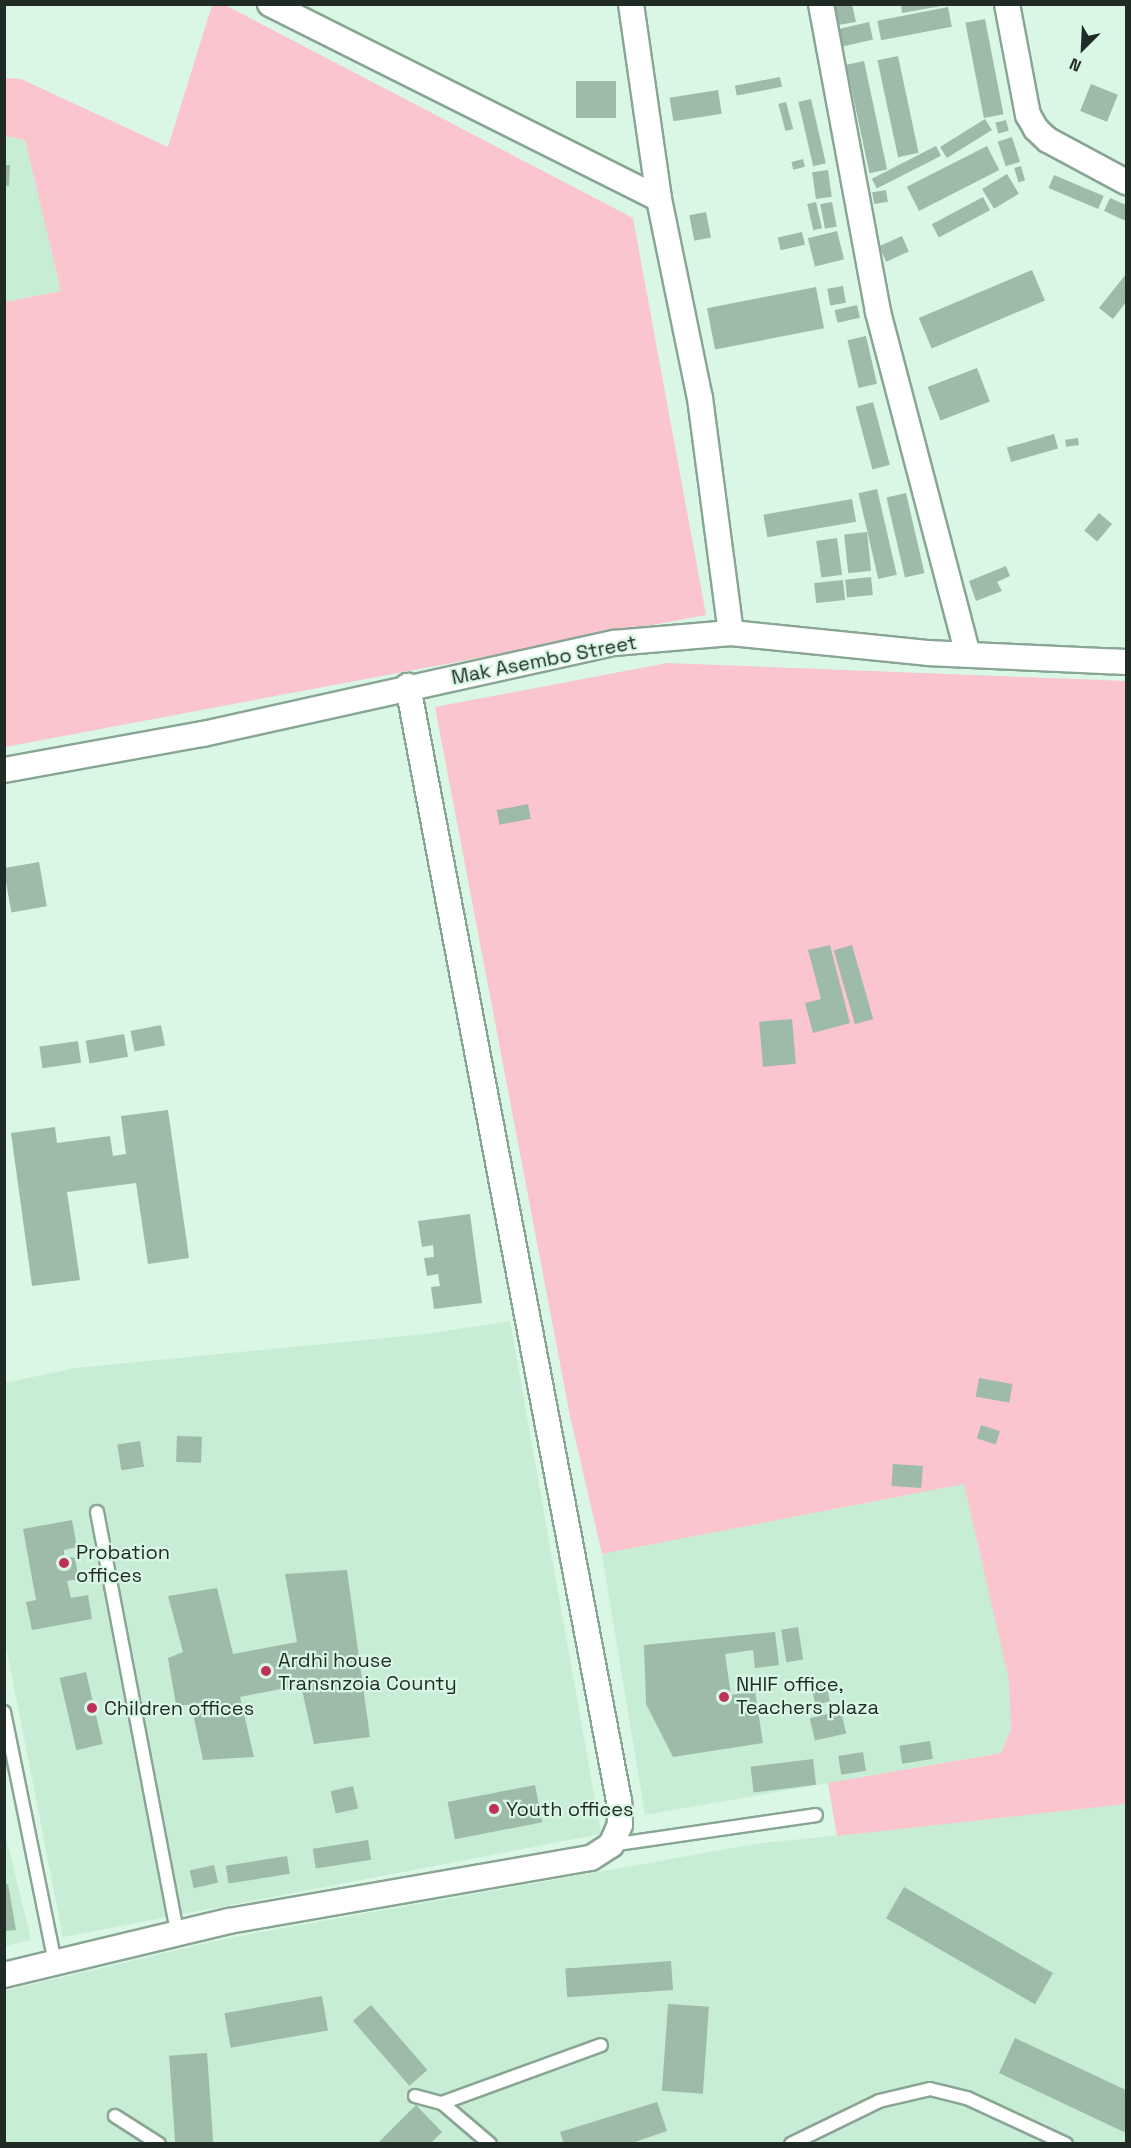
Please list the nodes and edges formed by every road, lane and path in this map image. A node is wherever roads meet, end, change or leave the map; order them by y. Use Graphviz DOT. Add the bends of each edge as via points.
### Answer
graph roads {
  1 [pos="270,4"];
  2 [pos="631,4"];
  3 [pos="821,4"];
  4 [pos="1007,4"];
  5 [pos="1126,182"];
  6 [pos="659,199"];
  7 [pos="731,633"];
  8 [pos="968,654"];
  9 [pos="1126,662"];
  10 [pos="408,686"];
  11 [pos="4,770"];
  12 [pos="97,1512"];
  13 [pos="4,1712"];
  14 [pos="816,1815"];
  15 [pos="611,1845"];
  16 [pos="177,1933"];
  17 [pos="55,1963"];
  18 [pos="4,1975"];
  19 [pos="601,2045"];
  20 [pos="415,2096"];
  21 [pos="441,2103"];
  22 [pos="115,2116"];
  23 [pos="159,2144"];
  24 [pos="490,2144"];
  25 [pos="791,2144"];
  26 [pos="1066,2144"];
  1 -- 6 [label="street"];
  2 -- 6 [label="street"];
  3 -- 8 [label="street" via="878,312"];
  4 -- 5 [label="street" via="1028,115 1036,129 1048,140"];
  6 -- 7 [label="street" via="700,398"];
  7 -- 8 [label="street, Mak Asembo Street"];
  7 -- 10 [label="street, Mak Asembo Street" via="615,643"];
  8 -- 9 [label="street, Mak Asembo Street"];
  10 -- 11 [label="street, Mak Asembo Street" via="203,734"];
  10 -- 15 [label="street" via="619,1801 620,1825"];
  12 -- 16 [label="lane"];
  13 -- 17 [label="lane"];
  14 -- 15 [label="lane"];
  15 -- 16 [label="street" via="591,1858"];
  16 -- 17 [label="street"];
  17 -- 18 [label="street"];
  19 -- 21 [label="lane"];
  20 -- 21 [label="lane"];
  21 -- 24 [label="lane"];
  22 -- 23 [label="lane"];
  25 -- 26 [label="lane" via="879,2101 930,2090 967,2098"];
}
